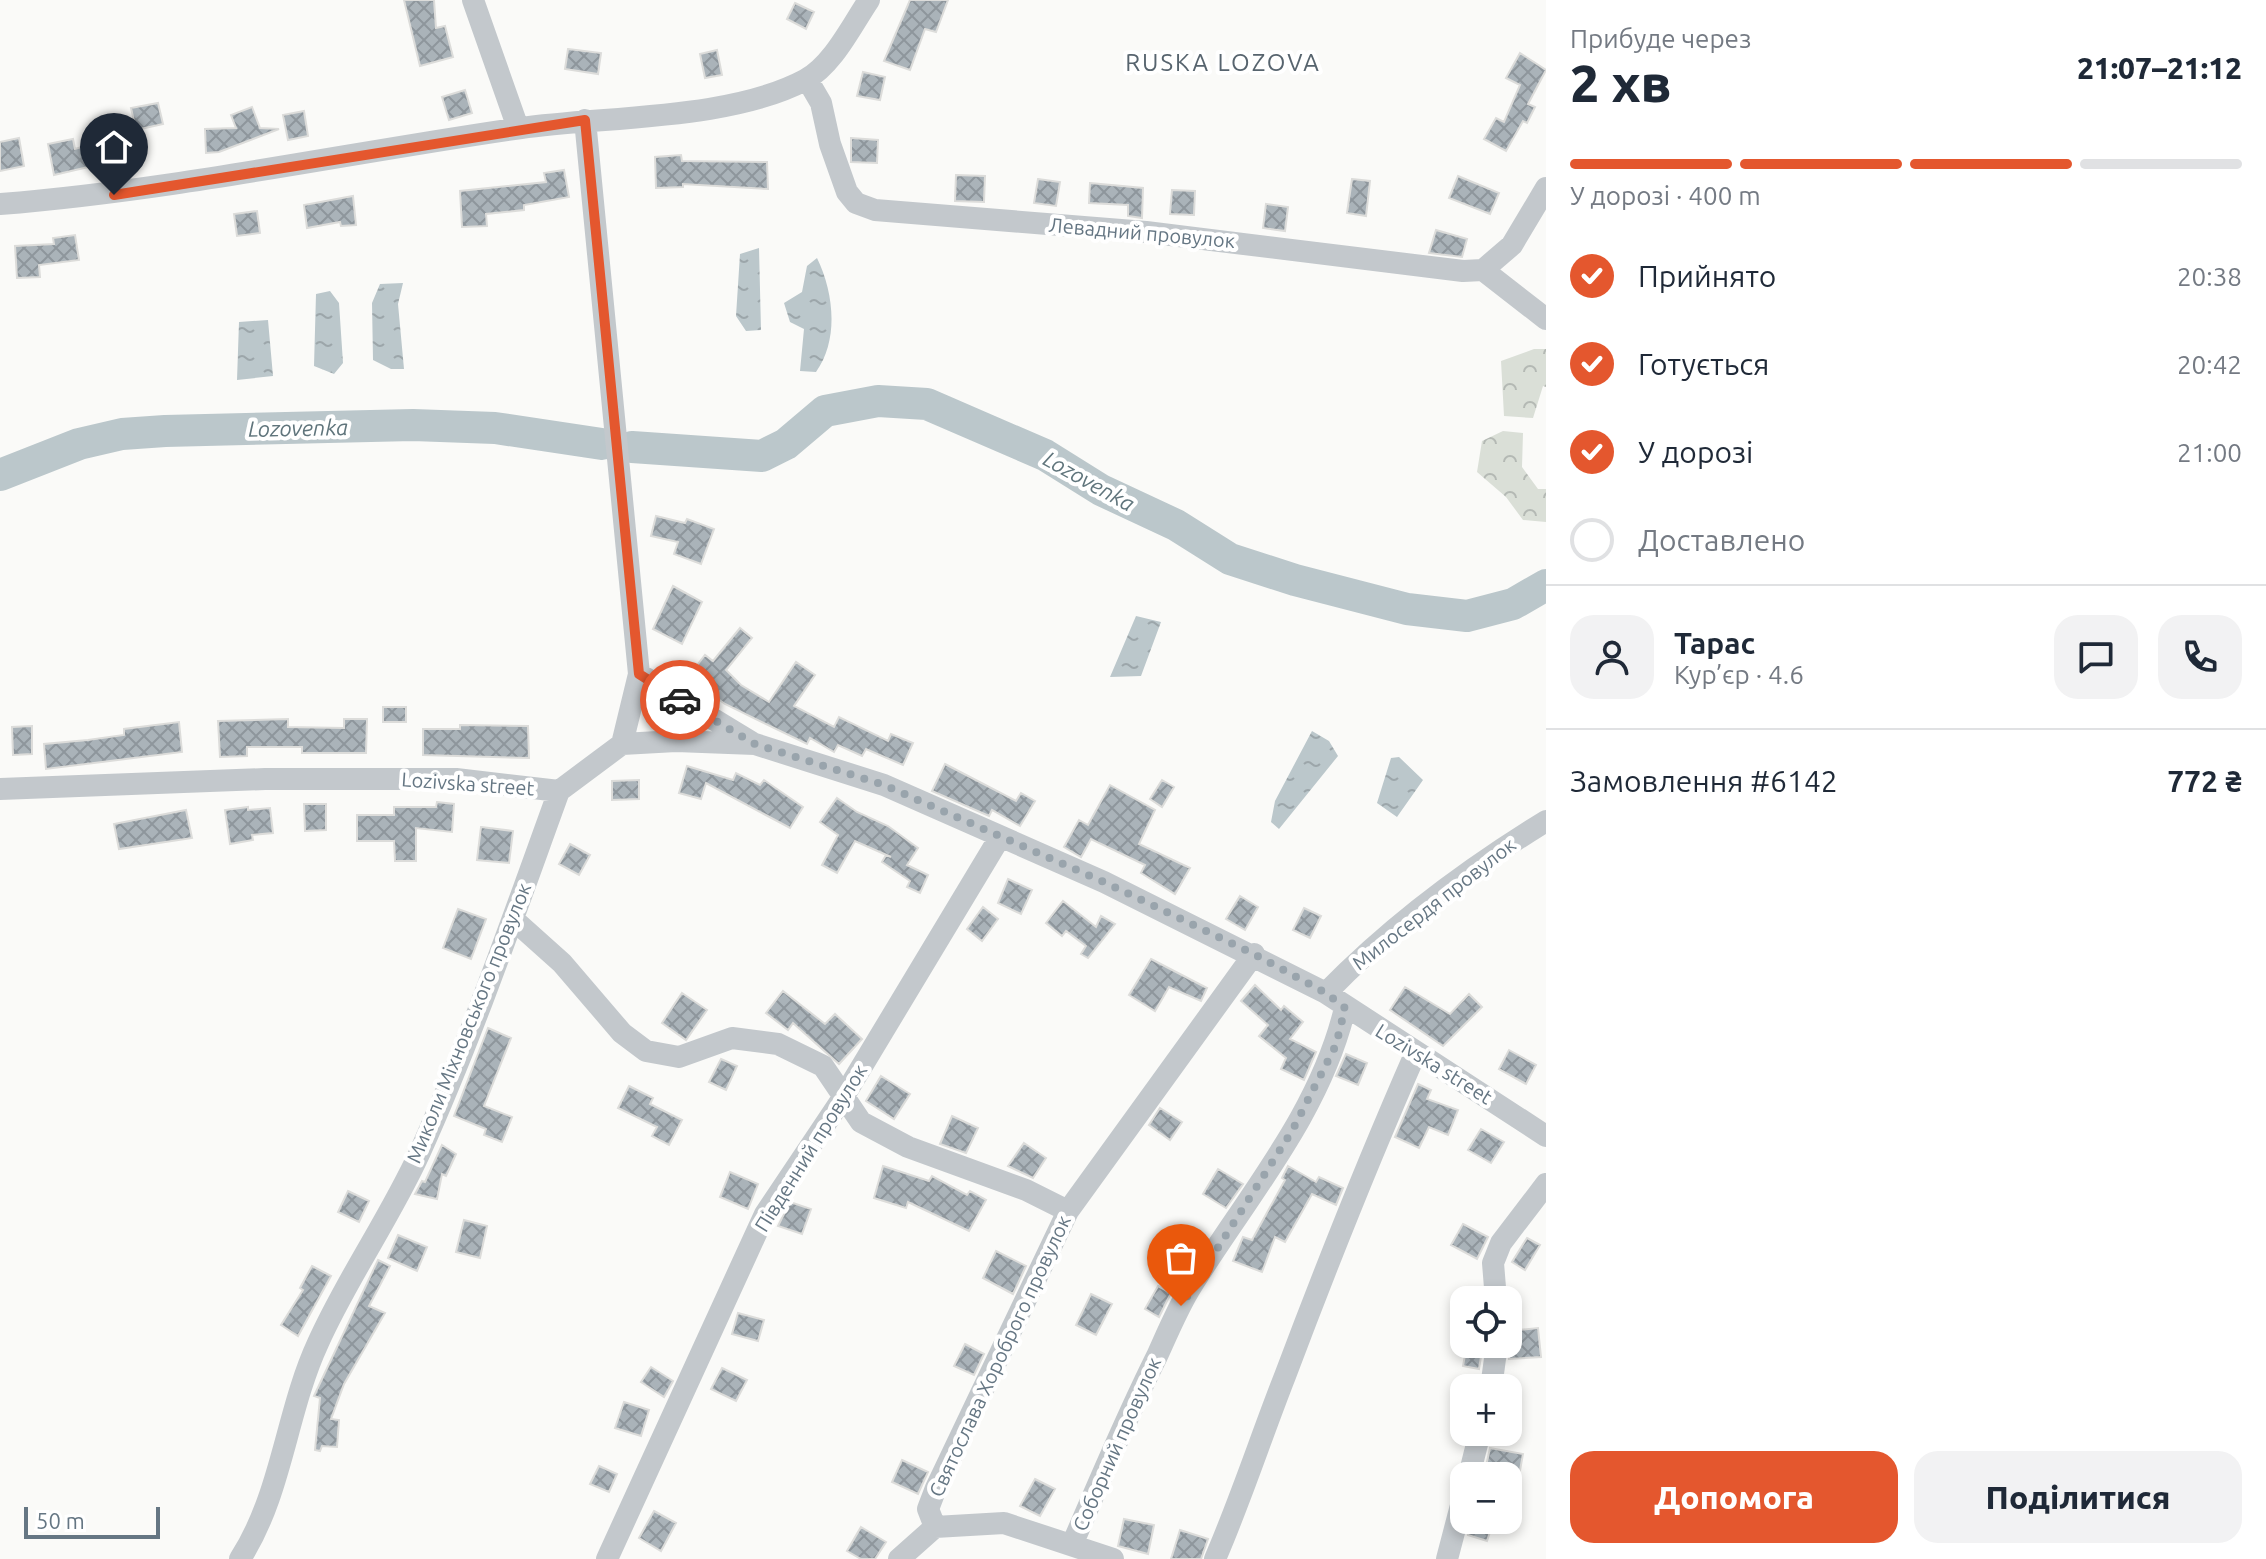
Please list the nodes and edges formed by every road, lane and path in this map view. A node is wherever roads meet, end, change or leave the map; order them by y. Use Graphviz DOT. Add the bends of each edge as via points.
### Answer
graph roads {
  1 [pos="473,0"];
  2 [pos="869,0"];
  3 [pos="807,79"];
  4 [pos="585,120"];
  5 [pos="518,128"];
  6 [pos="1546,188"];
  7 [pos="0,204"];
  8 [pos="1483,270"];
  9 [pos="1546,319"];
  10 [pos="639,674"];
  11 [pos="622,744"];
  12 [pos="755,744"];
  13 [pos="0,789"];
  14 [pos="559,791"];
  15 [pos="1546,821"];
  16 [pos="1000,837"];
  17 [pos="514,920"];
  18 [pos="1254,954"];
  19 [pos="1326,993"];
  20 [pos="1345,1008"];
  21 [pos="1416,1052"];
  22 [pos="844,1096"];
  23 [pos="1546,1136"];
  24 [pos="1546,1184"];
  25 [pos="1068,1211"];
  26 [pos="1495,1286"];
  27 [pos="935,1527"];
  28 [pos="1454,1534"];
  29 [pos="1072,1545"];
  30 [pos="240,1559"];
  31 [pos="607,1559"];
  32 [pos="899,1559"];
  33 [pos="1113,1559"];
  34 [pos="1215,1559"];
  35 [pos="1447,1559"];
  1 -- 5 [label="street"];
  2 -- 3 [label="street" via="825,63"];
  3 -- 4 [label="street" via="751,101"];
  3 -- 8 [label="street, Левадний провулок" via="821,103 847,192 856,203 875,210 1146,232"];
  4 -- 5 [label="street"];
  4 -- 10 [label="street"];
  5 -- 7 [label="street" via="114,195"];
  6 -- 8 [label="street" via="1512,245"];
  8 -- 9 [label="street"];
  10 -- 11 [label="street"];
  10 -- 12 [label="street"];
  11 -- 12 [label="street, Lozivska street"];
  11 -- 14 [label="street, Lozivska street"];
  12 -- 16 [label="street, Lozivska street" via="884,785"];
  13 -- 14 [label="street, Lozivska street" via="249,779 456,779"];
  14 -- 17 [label="street, Миколи Міхновського провулок"];
  15 -- 19 [label="street, Милосердя провулок" via="1437,897 1361,957"];
  16 -- 18 [label="street, Lozivska street"];
  16 -- 22 [label="street, Південний провулок"];
  17 -- 22 [label="street" via="562,963 622,1033 646,1051 679,1057 732,1038 766,1041 823,1066"];
  17 -- 30 [label="street, Миколи Міхновського провулок" via="420,1153 317,1345 283,1454"];
  18 -- 19 [label="street, Lozivska street"];
  18 -- 25 [label="street, Святослава Хороброго провулок"];
  19 -- 20 [label="street, Lozivska street"];
  20 -- 21 [label="street, Lozivska street"];
  20 -- 29 [label="street, Соборний провулок" via="1336,1045 1292,1131 1188,1292"];
  21 -- 23 [label="street, Lozivska street"];
  21 -- 34 [label="street" via="1354,1194"];
  22 -- 25 [label="street" via="861,1122 896,1141"];
  22 -- 31 [label="street, Південний провулок" via="765,1214"];
  24 -- 26 [label="street" via="1501,1243 1493,1263"];
  25 -- 27 [label="street, Святослава Хороброго провулок" via="936,1488 928,1509"];
  27 -- 29 [label="street" via="1004,1523"];
  27 -- 32 [label="street, Святослава Хороброго провулок"];
  28 -- 35 [label="street"];
  29 -- 33 [label="street"];
}
